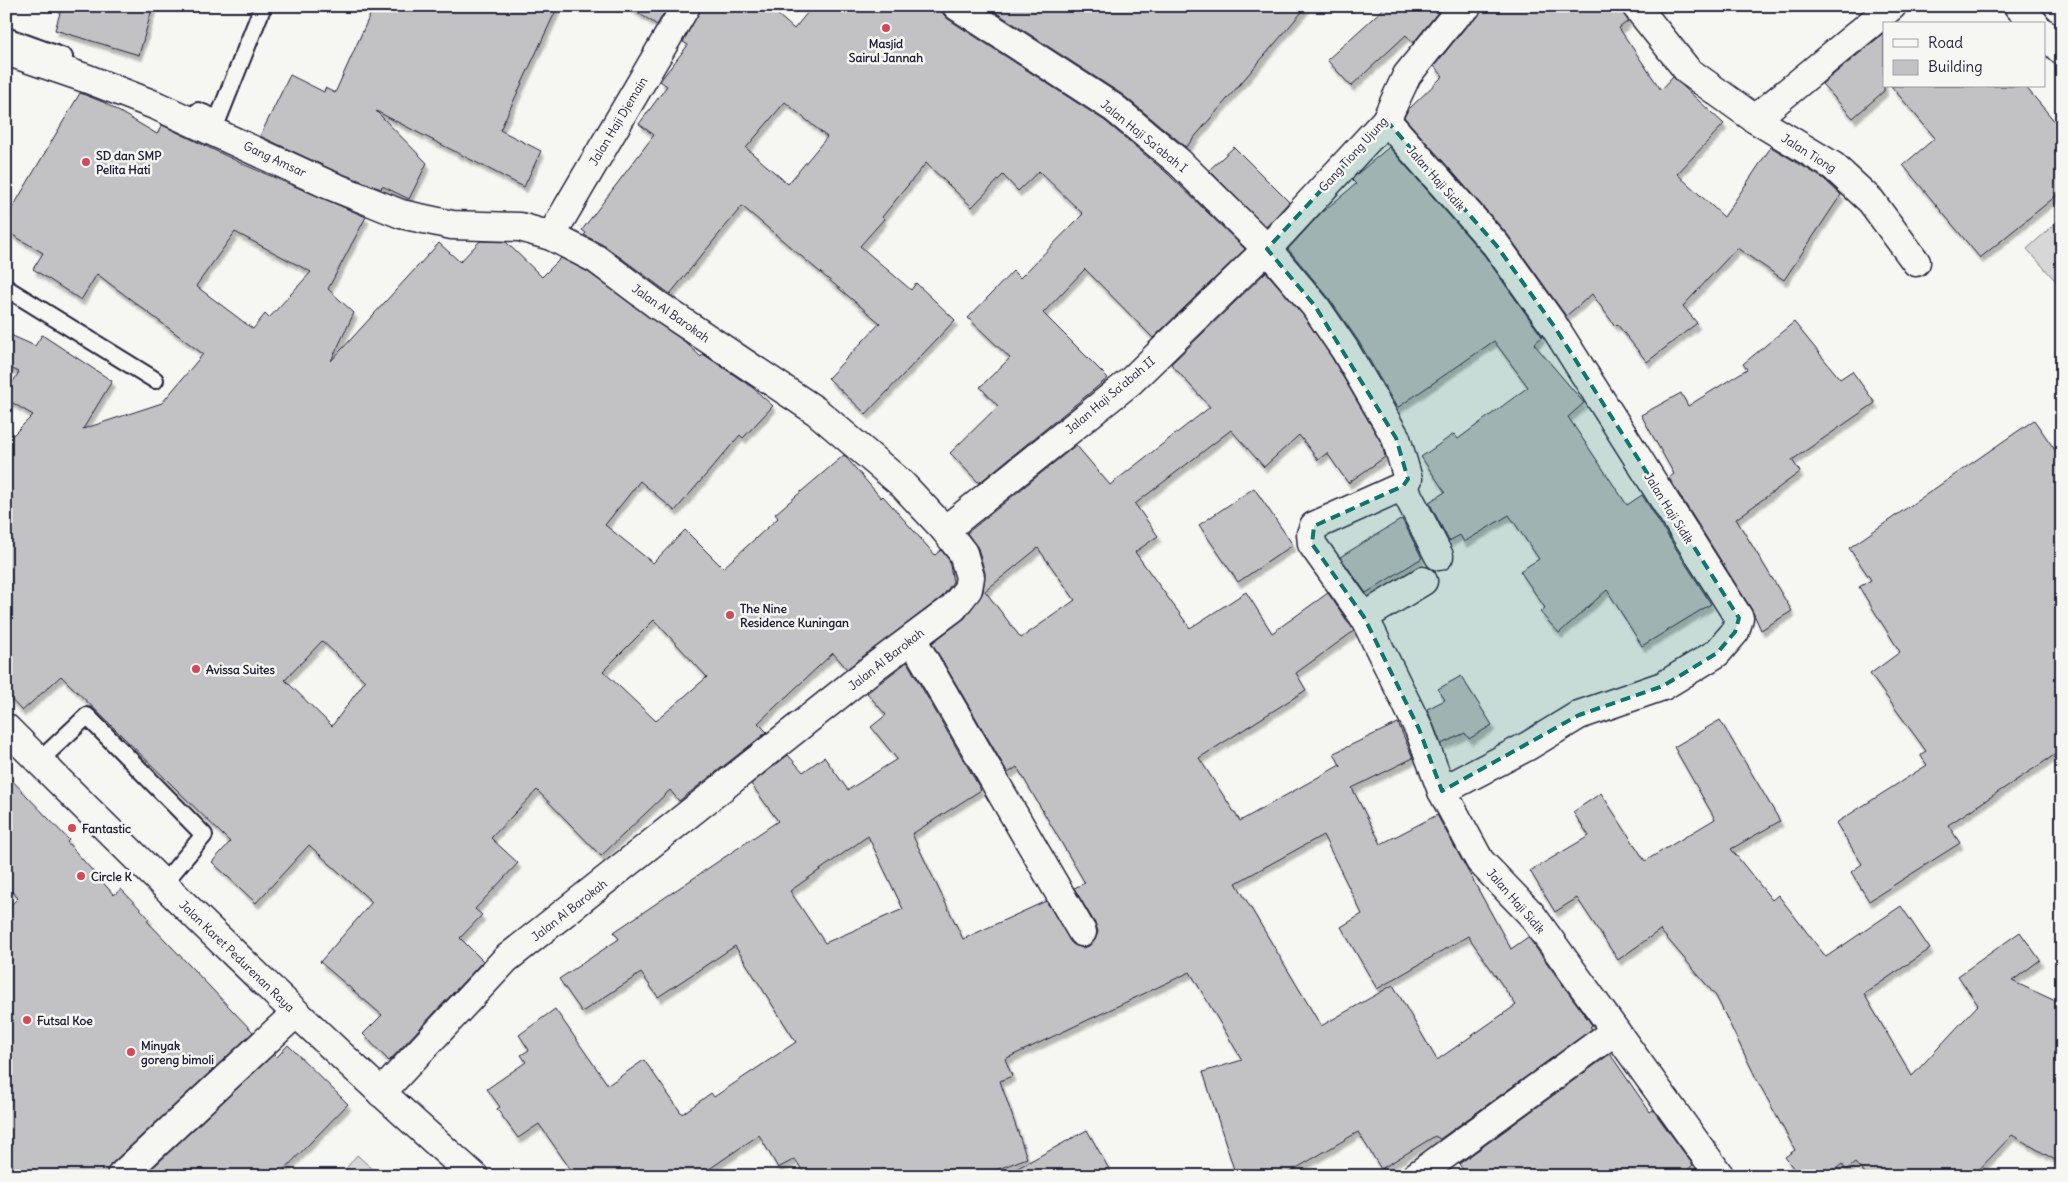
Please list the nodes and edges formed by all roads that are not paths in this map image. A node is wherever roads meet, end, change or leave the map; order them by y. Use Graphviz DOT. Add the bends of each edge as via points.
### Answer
graph roads {
  1 [pos="262,6"];
  2 [pos="686,6"];
  3 [pos="957,6"];
  4 [pos="1467,6"];
  5 [pos="1636,6"];
  6 [pos="1892,6"];
  7 [pos="2018,6"];
  8 [pos="2033,22"];
  9 [pos="2046,35"];
  10 [pos="6,36"];
  11 [pos="6,51"];
  12 [pos="2062,51"];
  13 [pos="1754,119"];
  14 [pos="1386,120"];
  15 [pos="551,236"];
  16 [pos="1267,249"];
  17 [pos="1916,262"];
  18 [pos="6,288"];
  19 [pos="155,380"];
  20 [pos="1403,486"];
  21 [pos="945,530"];
  22 [pos="1439,556"];
  23 [pos="1423,581"];
  24 [pos="1364,617"];
  25 [pos="912,639"];
  26 [pos="6,728"];
  27 [pos="40,761"];
  28 [pos="1442,791"];
  29 [pos="163,884"];
  30 [pos="1082,932"];
  31 [pos="296,1013"];
  32 [pos="1615,1031"];
  33 [pos="380,1093"];
  34 [pos="121,1176"];
  35 [pos="474,1176"];
  36 [pos="1416,1176"];
  37 [pos="1720,1176"];
  1 -- 10 [label="lane" via="218,119"];
  2 -- 15 [label="street, Jalan Haji Djemain"];
  3 -- 16 [label="street, Jalan Haji Sa'abah I" via="1114,108 1179,162"];
  4 -- 14 [label="street, Gang Tiong Ujung" via="1454,16 1407,74"];
  5 -- 13 [label="street, Jalan Tiong" via="1688,71"];
  6 -- 13 [label="street"];
  7 -- 8 [label="street"];
  9 -- 12 [label="street"];
  11 -- 15 [label="street, Gang Amsar" via="157,106 400,214 452,225 520,227"];
  13 -- 17 [label="street, Jalan Tiong" via="1833,166 1871,201"];
  14 -- 16 [label="street, Gang Tiong Ujung"];
  14 -- 28 [label="street, Jalan Haji Sidik" via="1496,245 1548,318 1739,618 1735,632 1717,653 1663,686 1579,714 1528,746"];
  15 -- 21 [label="street, Jalan Al Barokah" via="596,259 656,304 816,411 902,484"];
  16 -- 20 [label="street" via="1345,350 1396,438 1408,479"];
  16 -- 21 [label="street, Jalan Haji Sa'abah II" via="1131,380"];
  18 -- 19 [label="lane"];
  20 -- 22 [label="street"];
  20 -- 24 [label="street, Jalan Haji Sidik" via="1314,526 1311,534 1312,544"];
  21 -- 25 [label="street, Jalan Al Barokah" via="963,553 970,577 968,589 953,608"];
  23 -- 24 [label="street"];
  24 -- 28 [label="street, Jalan Haji Sidik" via="1419,729"];
  25 -- 30 [label="street"];
  25 -- 33 [label="street, Jalan Al Barokah" via="506,959"];
  26 -- 27 [label="street, Jalan Karet Pedurenan Raya"];
  27 -- 29 [label="street, Jalan Karet Pedurenan Raya"];
  27 -- 29 [label="lane" via="87,716 204,835"];
  28 -- 32 [label="street, Jalan Haji Sidik" via="1480,861 1531,914"];
  29 -- 31 [label="street, Jalan Karet Pedurenan Raya"];
  31 -- 33 [label="street, Jalan Karet Pedurenan Raya"];
  31 -- 34 [label="street"];
  32 -- 36 [label="street"];
  32 -- 37 [label="street, Jalan Haji Sidik"];
  33 -- 35 [label="street, Jalan Karet Pedurenan Raya"];
}
